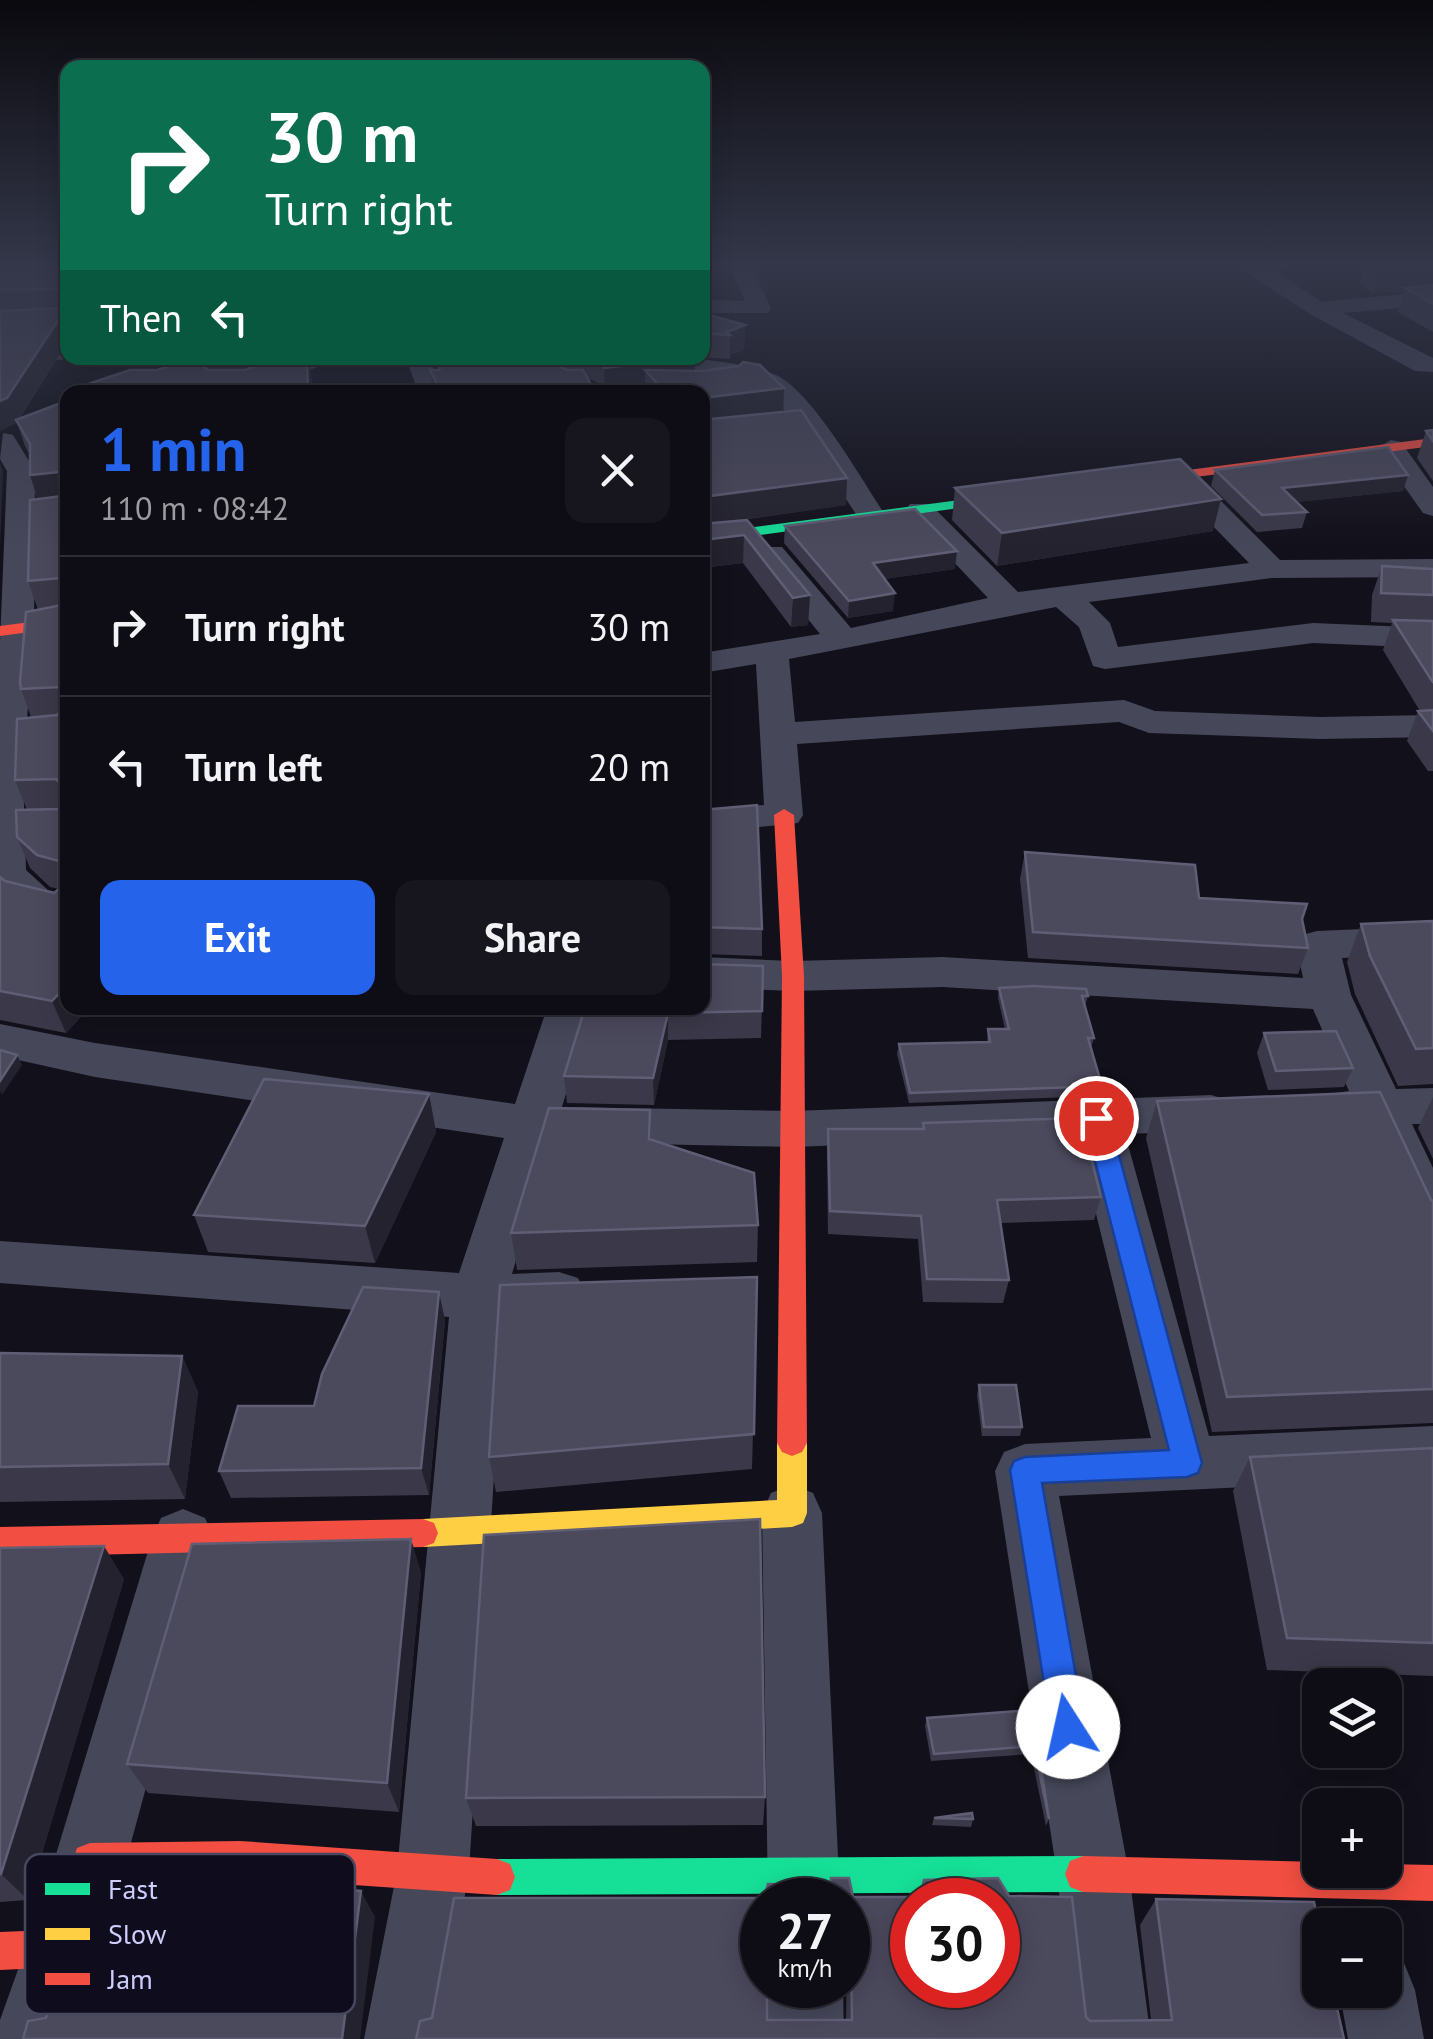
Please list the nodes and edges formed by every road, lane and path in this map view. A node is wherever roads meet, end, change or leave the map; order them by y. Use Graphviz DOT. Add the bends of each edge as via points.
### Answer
graph roads {
  1 [pos="297,365"];
  2 [pos="699,365"];
  3 [pos="762,380"];
  4 [pos="245,385"];
  5 [pos="710,385"];
  6 [pos="810,422"];
  7 [pos="774,427"];
  8 [pos="13,437"];
  9 [pos="1433,442"];
  10 [pos="1391,448"];
  11 [pos="1179,476"];
  12 [pos="1086,488"];
  13 [pos="1050,492"];
  14 [pos="1433,507"];
  15 [pos="920,510"];
  16 [pos="872,516"];
  17 [pos="754,532"];
  18 [pos="710,538"];
  19 [pos="10,560"];
  20 [pos="1433,568"];
  21 [pos="1272,569"];
  22 [pos="1065,598"];
  23 [pos="1010,603"];
  24 [pos="60,623"];
  25 [pos="9,629"];
  26 [pos="1433,638"];
  27 [pos="842,640"];
  28 [pos="772,652"];
  29 [pos="1104,659"];
  30 [pos="710,662"];
  31 [pos="1124,711"];
  32 [pos="1433,726"];
  33 [pos="778,734"];
  34 [pos="784,815"];
  35 [pos="710,820"];
  36 [pos="3,886"];
  37 [pos="60,906"];
  38 [pos="1433,940"];
  39 [pos="710,972"];
  40 [pos="793,976"];
  41 [pos="1329,995"];
  42 [pos="567,1015"];
  43 [pos="0,1040"];
  44 [pos="1433,1106"];
  45 [pos="1378,1107"];
  46 [pos="1096,1118"];
  47 [pos="532,1124"];
  48 [pos="793,1129"];
  49 [pos="1433,1222"];
  50 [pos="0,1262"];
  51 [pos="616,1292"];
  52 [pos="478,1297"];
  53 [pos="1433,1452"];
  54 [pos="1187,1463"];
  55 [pos="792,1513"];
  56 [pos="461,1532"];
  57 [pos="183,1538"];
  58 [pos="0,1542"];
  59 [pos="92,1854"];
  60 [pos="355,1866"];
  61 [pos="433,1871"];
  62 [pos="1092,1874"];
  63 [pos="804,1878"];
  64 [pos="1433,1884"];
  65 [pos="870,1885"];
  66 [pos="740,1886"];
  67 [pos="1360,1904"];
  68 [pos="805,2008"];
  69 [pos="1380,2008"];
  70 [pos="32,2014"];
  71 [pos="32,2039"];
  72 [pos="402,2039"];
  73 [pos="806,2039"];
  74 [pos="1113,2039"];
  75 [pos="1386,2039"];
  1 -- 4 [label="street"];
  2 -- 3 [label="street"];
  3 -- 5 [label="street"];
  3 -- 6 [label="street"];
  6 -- 7 [label="street"];
  6 -- 16 [label="street"];
  8 -- 19 [label="street" via="37,516"];
  9 -- 10 [label="main road"];
  10 -- 11 [label="main road"];
  10 -- 14 [label="street"];
  11 -- 12 [label="main road"];
  11 -- 21 [label="street"];
  13 -- 15 [label="main road"];
  15 -- 16 [label="main road"];
  15 -- 23 [label="street"];
  16 -- 17 [label="main road"];
  17 -- 18 [label="main road"];
  17 -- 27 [label="street"];
  19 -- 25 [label="street"];
  20 -- 21 [label="street"];
  21 -- 22 [label="street"];
  22 -- 23 [label="street"];
  22 -- 29 [label="street" via="1094,623"];
  23 -- 27 [label="street"];
  24 -- 25 [label="main road"];
  25 -- 36 [label="street" via="22,736 21,827"];
  26 -- 29 [label="street" via="1314,633"];
  27 -- 28 [label="street"];
  28 -- 30 [label="street"];
  28 -- 33 [label="street"];
  29 -- 31 [label="street"];
  31 -- 32 [label="street" via="1149,722"];
  31 -- 33 [label="street"];
  33 -- 34 [label="street"];
  34 -- 35 [label="street"];
  34 -- 40 [label="main road"];
  36 -- 37 [label="street"];
  38 -- 41 [label="street" via="1317,945"];
  39 -- 40 [label="street"];
  40 -- 41 [label="street" via="943,972"];
  40 -- 48 [label="main road"];
  41 -- 45 [label="street"];
  42 -- 47 [label="street"];
  43 -- 47 [label="street"];
  44 -- 45 [label="street"];
  45 -- 46 [label="street"];
  45 -- 49 [label="street"];
  46 -- 48 [label="street"];
  46 -- 54 [label="street"];
  47 -- 48 [label="street"];
  47 -- 52 [label="street"];
  48 -- 55 [label="main road" via="763,1288"];
  50 -- 52 [label="street"];
  51 -- 52 [label="street"];
  52 -- 56 [label="street"];
  53 -- 54 [label="street"];
  54 -- 62 [label="street" via="1025,1470"];
  55 -- 56 [label="main road"];
  55 -- 63 [label="street"];
  56 -- 57 [label="main road"];
  56 -- 61 [label="street"];
  57 -- 58 [label="main road"];
  57 -- 59 [label="street"];
  60 -- 61 [label="main road"];
  61 -- 66 [label="main road"];
  61 -- 72 [label="street"];
  62 -- 65 [label="main road"];
  62 -- 67 [label="main road"];
  62 -- 74 [label="street"];
  64 -- 67 [label="main road"];
  68 -- 73 [label="street"];
  69 -- 75 [label="street"];
  70 -- 71 [label="street"];
}
